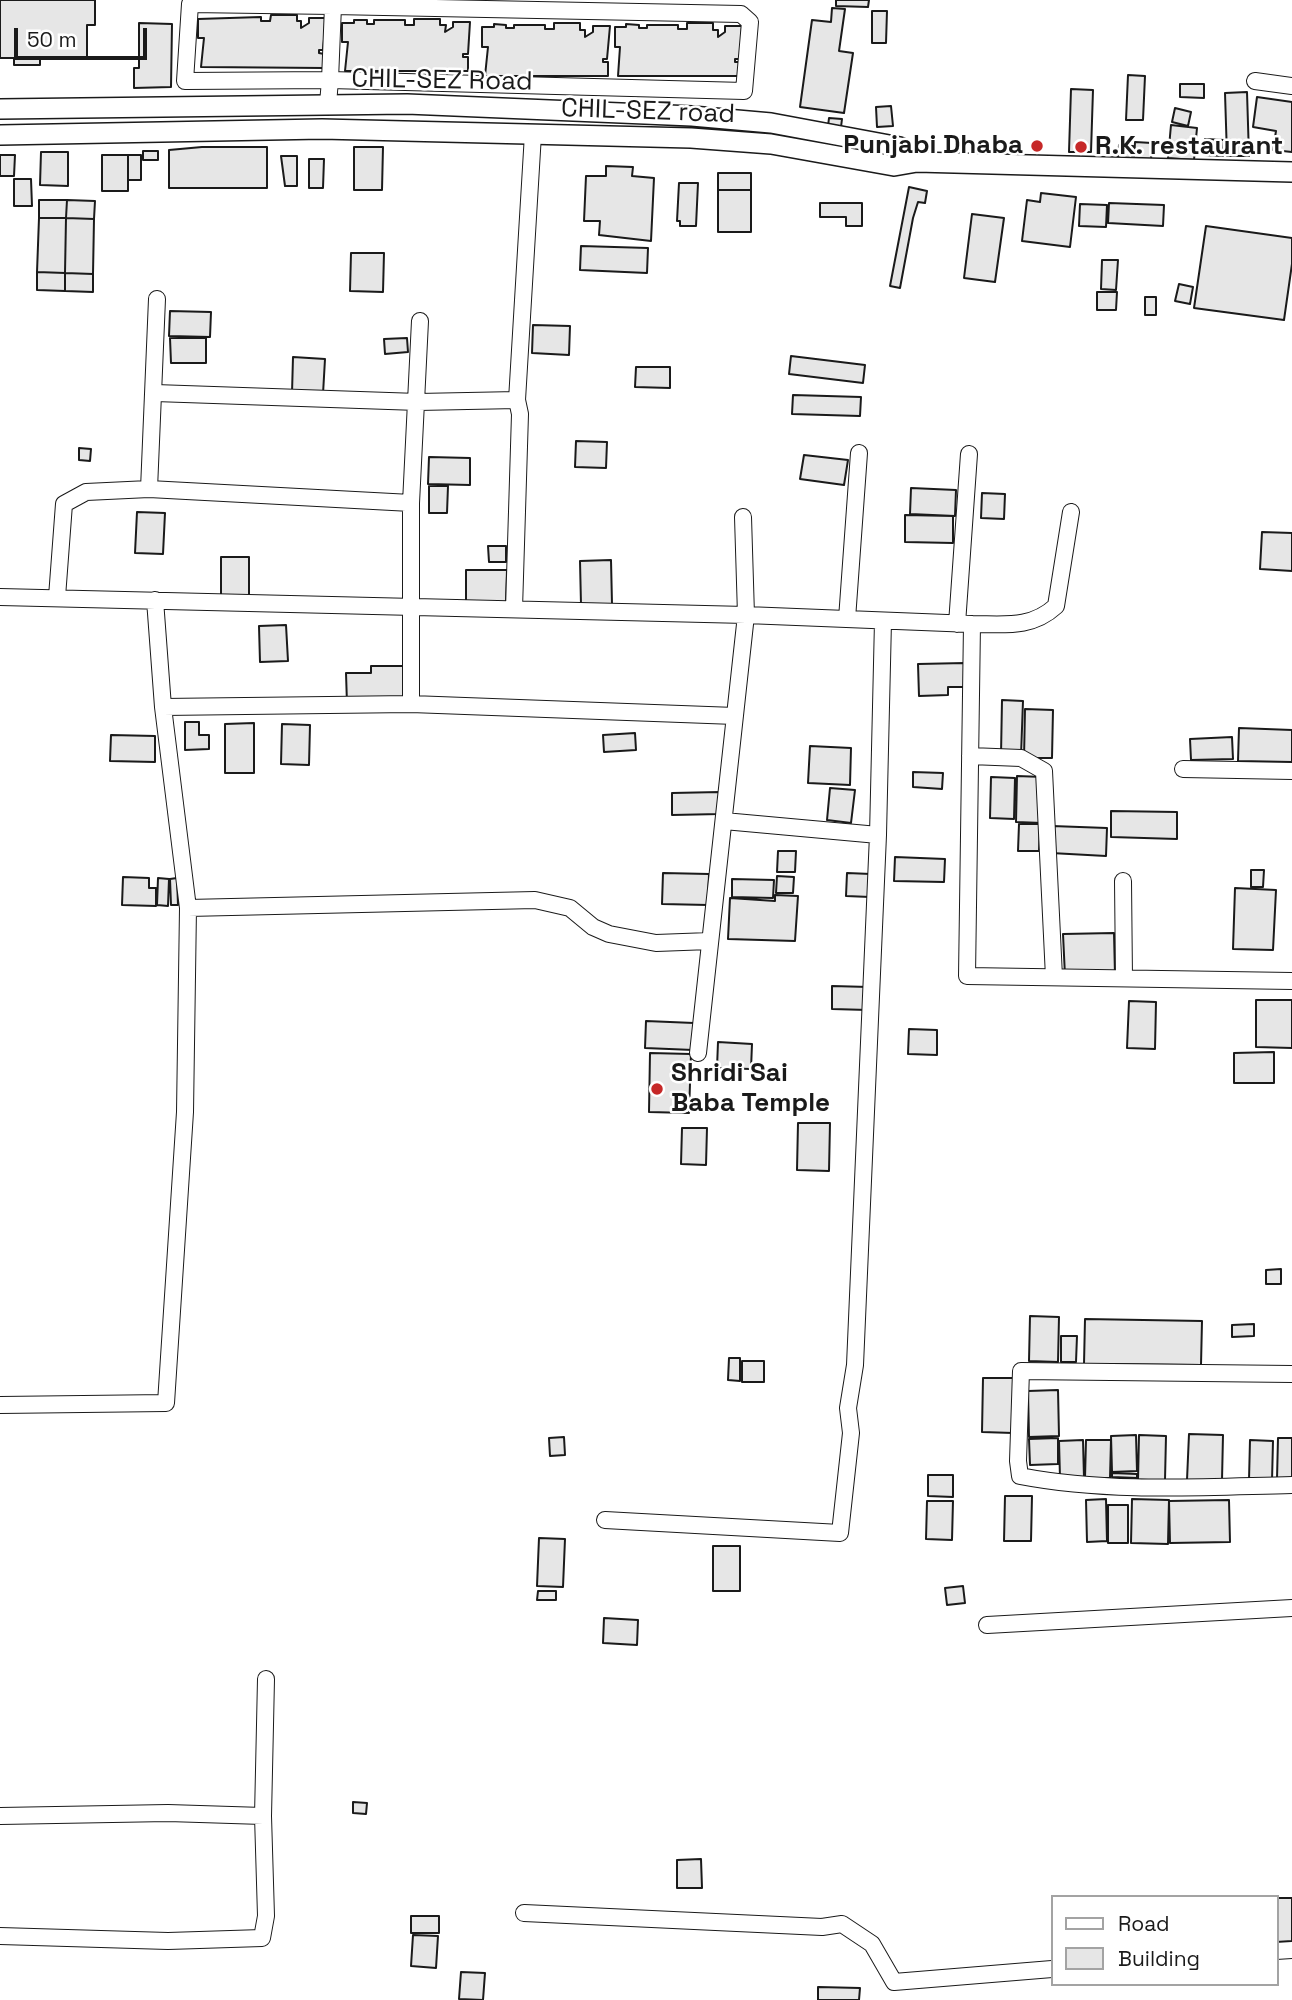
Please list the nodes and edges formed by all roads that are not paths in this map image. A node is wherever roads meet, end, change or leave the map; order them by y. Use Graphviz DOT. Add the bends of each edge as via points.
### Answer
graph roads {
  1 [pos="333,6"];
  2 [pos="330,80"];
  3 [pos="1255,81"];
  4 [pos="1292,86"];
  5 [pos="328,104"];
  6 [pos="0,109"];
  7 [pos="533,134"];
  8 [pos="0,135"];
  9 [pos="917,162"];
  10 [pos="1292,172"];
  11 [pos="157,299"];
  12 [pos="420,321"];
  13 [pos="155,393"];
  14 [pos="517,400"];
  15 [pos="418,402"];
  16 [pos="859,453"];
  17 [pos="969,454"];
  18 [pos="149,489"];
  19 [pos="411,503"];
  20 [pos="1071,512"];
  21 [pos="743,517"];
  22 [pos="0,597"];
  23 [pos="57,597"];
  24 [pos="155,600"];
  25 [pos="411,606"];
  26 [pos="514,609"];
  27 [pos="747,615"];
  28 [pos="847,619"];
  29 [pos="883,621"];
  30 [pos="965,624"];
  31 [pos="411,704"];
  32 [pos="163,707"];
  33 [pos="735,716"];
  34 [pos="970,756"];
  35 [pos="1183,769"];
  36 [pos="1292,771"];
  37 [pos="724,821"];
  38 [pos="878,835"];
  39 [pos="1123,881"];
  40 [pos="188,908"];
  41 [pos="710,941"];
  42 [pos="1054,977"];
  43 [pos="1124,978"];
  44 [pos="1292,981"];
  45 [pos="698,1053"];
  46 [pos="1292,1374"];
  47 [pos="0,1405"];
  48 [pos="1292,1485"];
  49 [pos="605,1520"];
  50 [pos="1292,1608"];
  51 [pos="987,1625"];
  52 [pos="266,1679"];
  53 [pos="0,1816"];
  54 [pos="263,1816"];
  55 [pos="524,1913"];
  56 [pos="0,1936"];
  57 [pos="1050,1969"];
  1 -- 2 [label="street"];
  1 -- 2 [label="street" via="190,5 185,80"];
  1 -- 2 [label="street" via="741,14 750,22 744,91"];
  2 -- 5 [label="street"];
  3 -- 4 [label="street"];
  5 -- 6 [label="street, CHIL-SEZ Road"];
  5 -- 9 [label="street, CHIL-SEZ Road" via="758,122 900,147"];
  7 -- 8 [label="street, CHIL-SEZ road" via="322,129"];
  7 -- 9 [label="street, CHIL-SEZ road" via="691,138 771,144 894,166"];
  7 -- 14 [label="street"];
  9 -- 10 [label="street, CHIL-SEZ road"];
  11 -- 13 [label="street"];
  12 -- 15 [label="street"];
  13 -- 15 [label="street"];
  13 -- 18 [label="street"];
  14 -- 15 [label="street"];
  14 -- 26 [label="street"];
  15 -- 19 [label="street"];
  16 -- 28 [label="street"];
  17 -- 30 [label="street"];
  18 -- 19 [label="street"];
  18 -- 23 [label="street" via="86,492 64,505"];
  19 -- 25 [label="street"];
  20 -- 30 [label="street" via="1056,606 1025,624"];
  21 -- 27 [label="street"];
  22 -- 23 [label="street"];
  23 -- 24 [label="street"];
  24 -- 25 [label="street"];
  24 -- 32 [label="street"];
  25 -- 26 [label="street"];
  25 -- 31 [label="street"];
  26 -- 27 [label="street"];
  27 -- 28 [label="street"];
  27 -- 33 [label="street"];
  28 -- 29 [label="street"];
  29 -- 30 [label="street"];
  29 -- 38 [label="street"];
  30 -- 34 [label="street"];
  31 -- 32 [label="street"];
  31 -- 33 [label="street"];
  32 -- 40 [label="street"];
  33 -- 37 [label="street"];
  34 -- 42 [label="street" via="1021,758 1044,771"];
  34 -- 42 [label="street" via="967,976"];
  35 -- 36 [label="street"];
  37 -- 38 [label="street"];
  37 -- 41 [label="street"];
  38 -- 49 [label="street" via="855,1365 840,1533"];
  39 -- 43 [label="street"];
  40 -- 41 [label="street" via="534,900 570,908 609,934 656,943"];
  40 -- 47 [label="street" via="185,1112 166,1404"];
  41 -- 45 [label="street"];
  42 -- 43 [label="street"];
  43 -- 44 [label="street"];
  46 -- 48 [label="street" via="1021,1371 1018,1461 1020,1476 1051,1482"];
  50 -- 51 [label="street"];
  52 -- 54 [label="street"];
  53 -- 54 [label="street"];
  54 -- 56 [label="street" via="266,1916 262,1938 168,1941"];
  55 -- 57 [label="street" via="822,1927 842,1924 872,1944 894,1982"];
}
